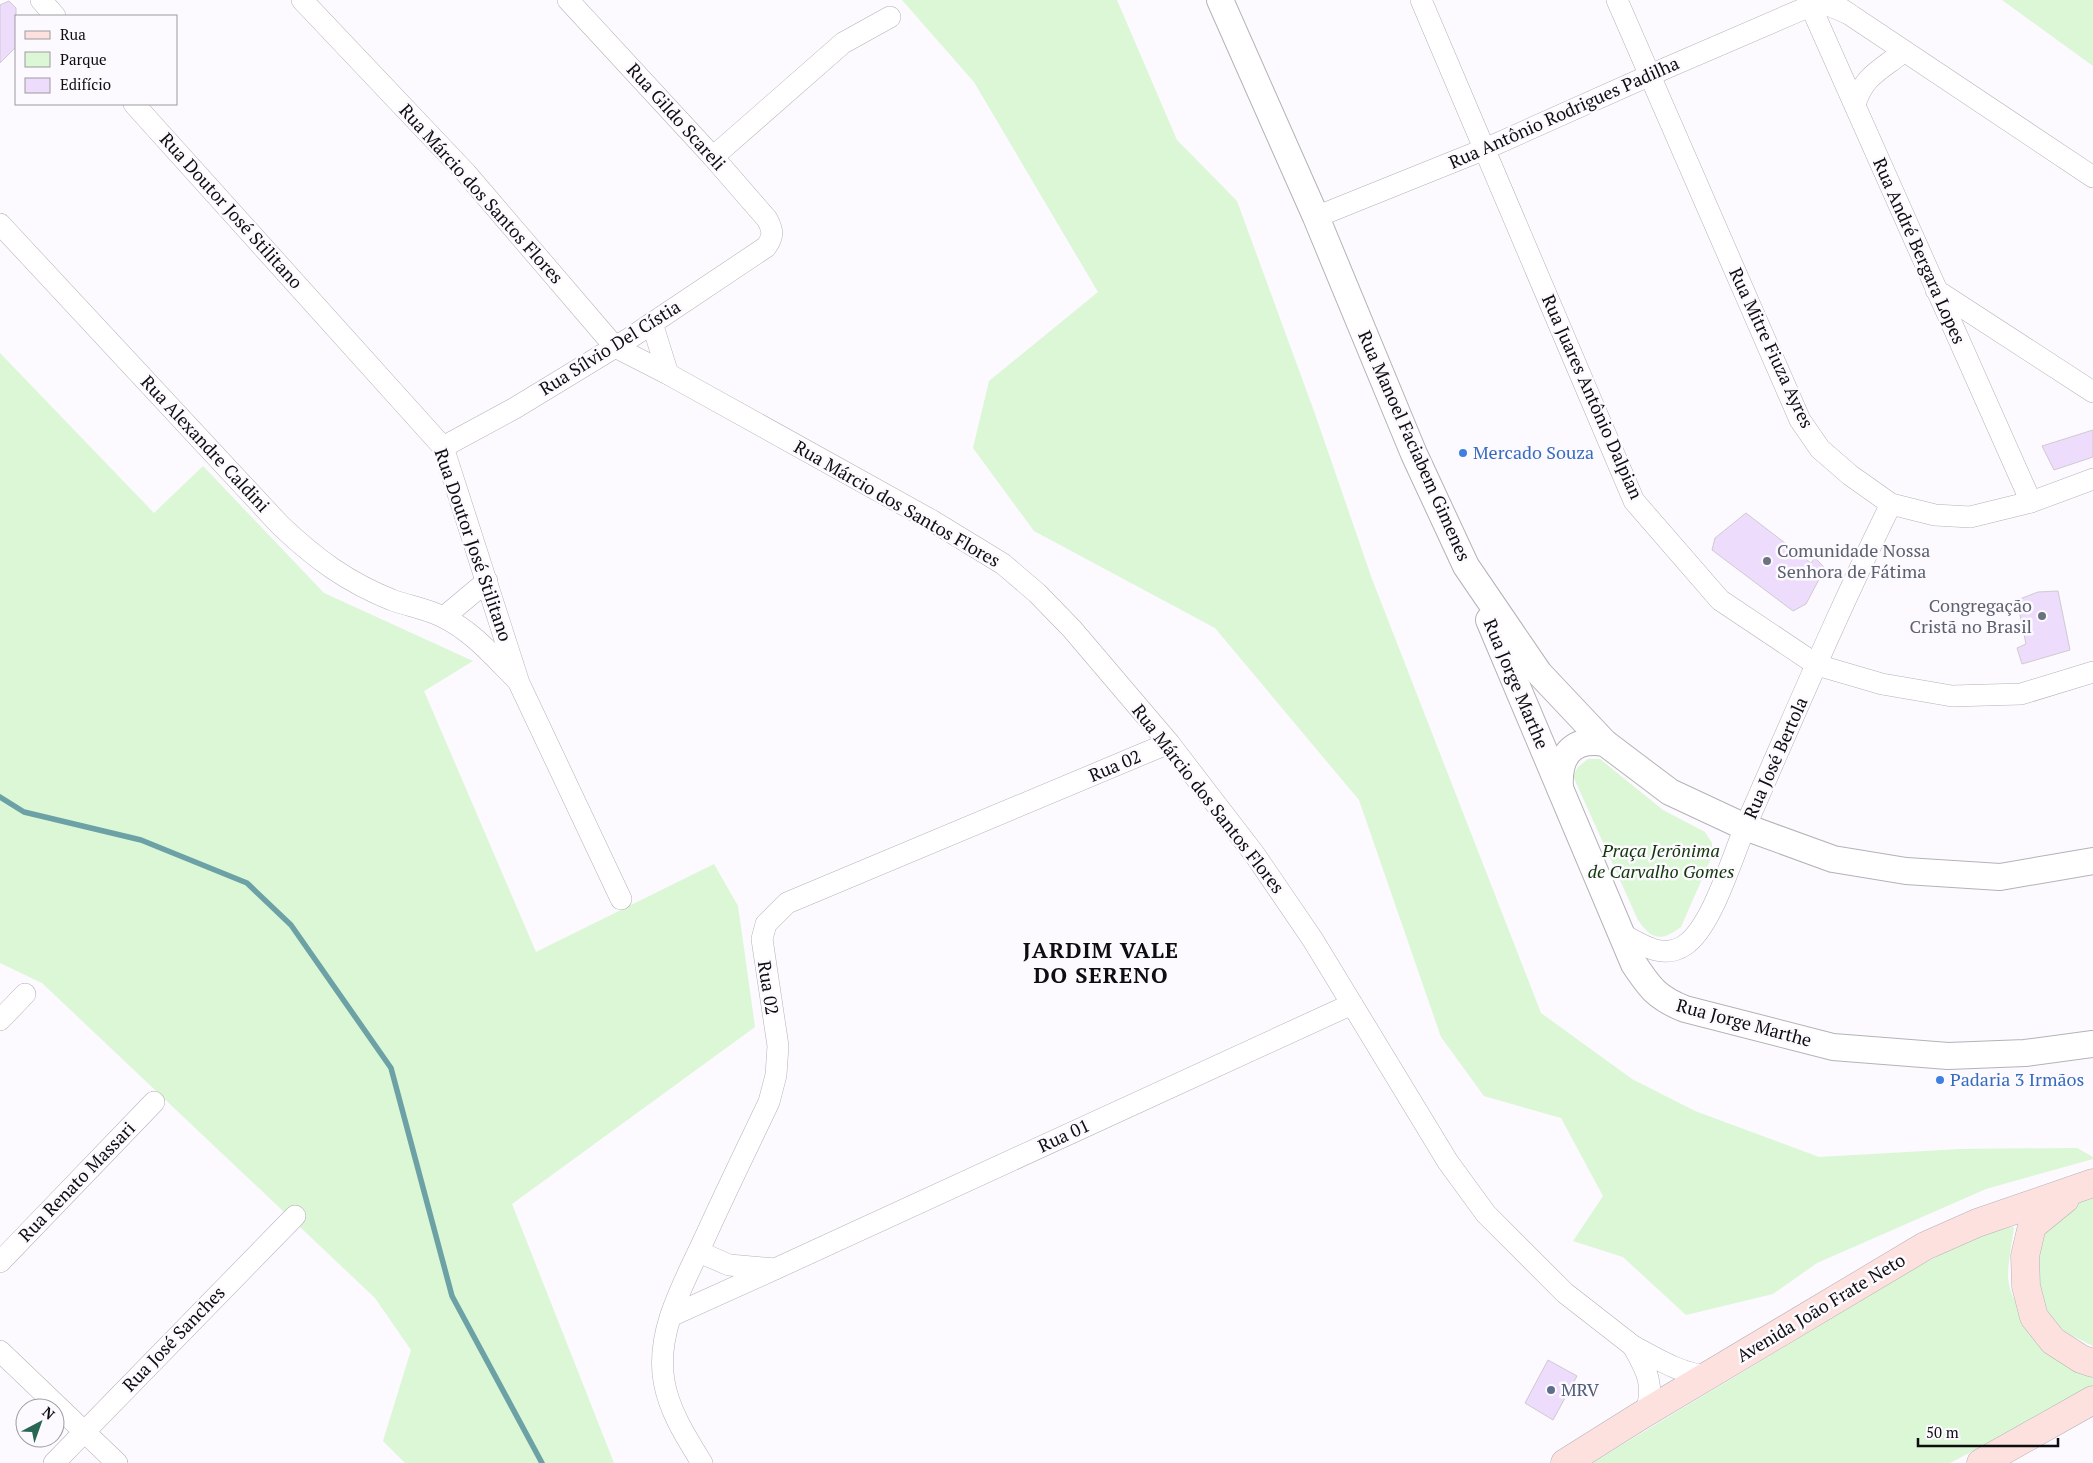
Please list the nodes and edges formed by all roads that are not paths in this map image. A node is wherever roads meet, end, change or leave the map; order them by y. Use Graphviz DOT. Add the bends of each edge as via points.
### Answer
graph roads {
  1 [pos="41,0"];
  2 [pos="302,0"];
  3 [pos="568,0"];
  4 [pos="1220,0"];
  5 [pos="1421,0"];
  6 [pos="1618,0"];
  7 [pos="1815,2"];
  8 [pos="54,15"];
  9 [pos="890,17"];
  10 [pos="1903,52"];
  11 [pos="1650,75"];
  12 [pos="135,105"];
  13 [pos="1854,105"];
  14 [pos="1486,150"];
  15 [pos="713,157"];
  16 [pos="2093,177"];
  17 [pos="1316,217"];
  18 [pos="0,224"];
  19 [pos="771,240"];
  20 [pos="1936,290"];
  21 [pos="652,323"];
  22 [pos="615,347"];
  23 [pos="668,374"];
  24 [pos="2093,392"];
  25 [pos="443,447"];
  26 [pos="2093,480"];
  27 [pos="2031,502"];
  28 [pos="1891,504"];
  29 [pos="1466,566"];
  30 [pos="487,581"];
  31 [pos="444,617"];
  32 [pos="1817,665"];
  33 [pos="2093,672"];
  34 [pos="520,683"];
  35 [pos="1605,743"];
  36 [pos="1169,744"];
  37 [pos="1560,788"];
  38 [pos="1745,828"];
  39 [pos="2093,861"];
  40 [pos="621,899"];
  41 [pos="1622,934"];
  42 [pos="25,994"];
  43 [pos="1352,1004"];
  44 [pos="0,1020"];
  45 [pos="2093,1044"];
  46 [pos="154,1102"];
  47 [pos="2086,1185"];
  48 [pos="295,1216"];
  49 [pos="699,1252"];
  50 [pos="0,1262"];
  51 [pos="775,1269"];
  52 [pos="670,1316"];
  53 [pos="1633,1346"];
  54 [pos="0,1351"];
  55 [pos="2093,1363"];
  56 [pos="1707,1376"];
  57 [pos="2093,1400"];
  58 [pos="1645,1413"];
  59 [pos="84,1432"];
  60 [pos="54,1463"];
  61 [pos="116,1463"];
  62 [pos="702,1463"];
  63 [pos="1565,1463"];
  64 [pos="1980,1463"];
  1 -- 8 [label="street"];
  2 -- 22 [label="street, Rua Márcio dos Santos Flores" via="466,173"];
  3 -- 15 [label="street, Rua Gildo Scareli"];
  4 -- 17 [label="street, Rua Manoel Faciabem Gimenes"];
  5 -- 14 [label="street, Rua Juares Antônio Dalpian"];
  6 -- 11 [label="street, Rua Mitre Fiuza Ayres"];
  7 -- 10 [label="street" via="1849,14"];
  7 -- 11 [label="street, Rua Antônio Rodrigues Padilha"];
  7 -- 13 [label="street, Rua André Bergara Lopes"];
  9 -- 15 [label="street" via="843,43"];
  10 -- 13 [label="street" via="1868,79 1859,90"];
  10 -- 16 [label="street"];
  11 -- 14 [label="street, Rua Antônio Rodrigues Padilha"];
  11 -- 28 [label="street, Rua Mitre Fiuza Ayres" via="1800,420 1820,449"];
  12 -- 25 [label="street, Rua Doutor José Stilitano"];
  13 -- 20 [label="street, Rua André Bergara Lopes"];
  14 -- 17 [label="street, Rua Antônio Rodrigues Padilha"];
  14 -- 32 [label="street, Rua Juares Antônio Dalpian" via="1634,501 1720,600"];
  15 -- 19 [label="street, Rua Gildo Scareli" via="767,219 772,230"];
  17 -- 29 [label="street, Rua Manoel Faciabem Gimenes" via="1414,454"];
  18 -- 31 [label="street, Rua Alexandre Caldini" via="281,526 311,554 342,577 392,600"];
  19 -- 21 [label="street, Rua Sílvio Del Cístia" via="766,247"];
  20 -- 24 [label="street"];
  20 -- 27 [label="street, Rua André Bergara Lopes"];
  21 -- 22 [label="street, Rua Sílvio Del Cístia"];
  21 -- 23 [label="street"];
  22 -- 23 [label="street, Rua Márcio dos Santos Flores"];
  22 -- 25 [label="street, Rua Sílvio Del Cístia"];
  23 -- 36 [label="street, Rua Márcio dos Santos Flores" via="931,520 1003,564 1072,629"];
  25 -- 30 [label="street, Rua Doutor José Stilitano"];
  26 -- 27 [label="street, Rua Mitre Fiuza Ayres"];
  27 -- 28 [label="street, Rua Mitre Fiuza Ayres" via="1970,516 1935,515"];
  28 -- 32 [label="street, Rua José Bertola"];
  29 -- 35 [label="street, Rua Manoel Faciabem Gimenes" via="1539,673"];
  29 -- 37 [label="street, Rua Jorge Marthe"];
  30 -- 31 [label="street"];
  30 -- 34 [label="street, Rua Doutor José Stilitano"];
  31 -- 34 [label="street, Rua Alexandre Caldini" via="484,646"];
  32 -- 33 [label="street, Rua Juares Antônio Dalpian" via="1882,684 1952,696 2021,694"];
  32 -- 38 [label="street, Rua José Bertola"];
  34 -- 40 [label="street, Rua Doutor José Stilitano"];
  35 -- 37 [label="street" via="1586,741 1569,751 1560,767"];
  35 -- 38 [label="street, Rua Manoel Faciabem Gimenes" via="1670,792"];
  36 -- 43 [label="street, Rua Márcio dos Santos Flores" via="1256,855"];
  36 -- 49 [label="street, Rua 02" via="807,894 774,913 766,924 762,940 778,1046 776,1075 769,1102"];
  37 -- 41 [label="street, Rua Jorge Marthe"];
  38 -- 39 [label="street, Rua Manoel Faciabem Gimenes" via="1833,859 1906,871 2000,877"];
  38 -- 41 [label="street, Rua José Bertola" via="1703,928 1690,941 1670,952 1660,952"];
  41 -- 45 [label="street, Rua Jorge Marthe" via="1634,964 1649,986 1665,1001 1833,1047 1948,1056 2025,1053"];
  42 -- 44 [label="street"];
  43 -- 51 [label="street, Rua 01"];
  43 -- 53 [label="street, Rua Márcio dos Santos Flores" via="1448,1162 1486,1214 1565,1293"];
  46 -- 50 [label="street, Rua Renato Massari"];
  47 -- 55 [label="main road" via="2032,1226 2025,1256 2026,1286 2034,1317 2053,1341"];
  47 -- 56 [label="main road, Avenida João Frate Neto" via="1925,1246"];
  48 -- 59 [label="street, Rua José Sanches"];
  49 -- 51 [label="street, Rua 01" via="729,1266"];
  49 -- 52 [label="street, Rua 02"];
  51 -- 52 [label="street, Rua 01"];
  52 -- 62 [label="street, Rua 02" via="664,1380 678,1421"];
  53 -- 56 [label="street, Rua Márcio dos Santos Flores" via="1677,1370"];
  53 -- 58 [label="street, Rua Márcio dos Santos Flores" via="1647,1370 1651,1386"];
  54 -- 59 [label="street"];
  56 -- 58 [label="main road, Avenida João Frate Neto"];
  57 -- 64 [label="main road"];
  58 -- 63 [label="main road, Avenida João Frate Neto"];
  59 -- 60 [label="street, Rua José Sanches"];
  59 -- 61 [label="street"];
}
